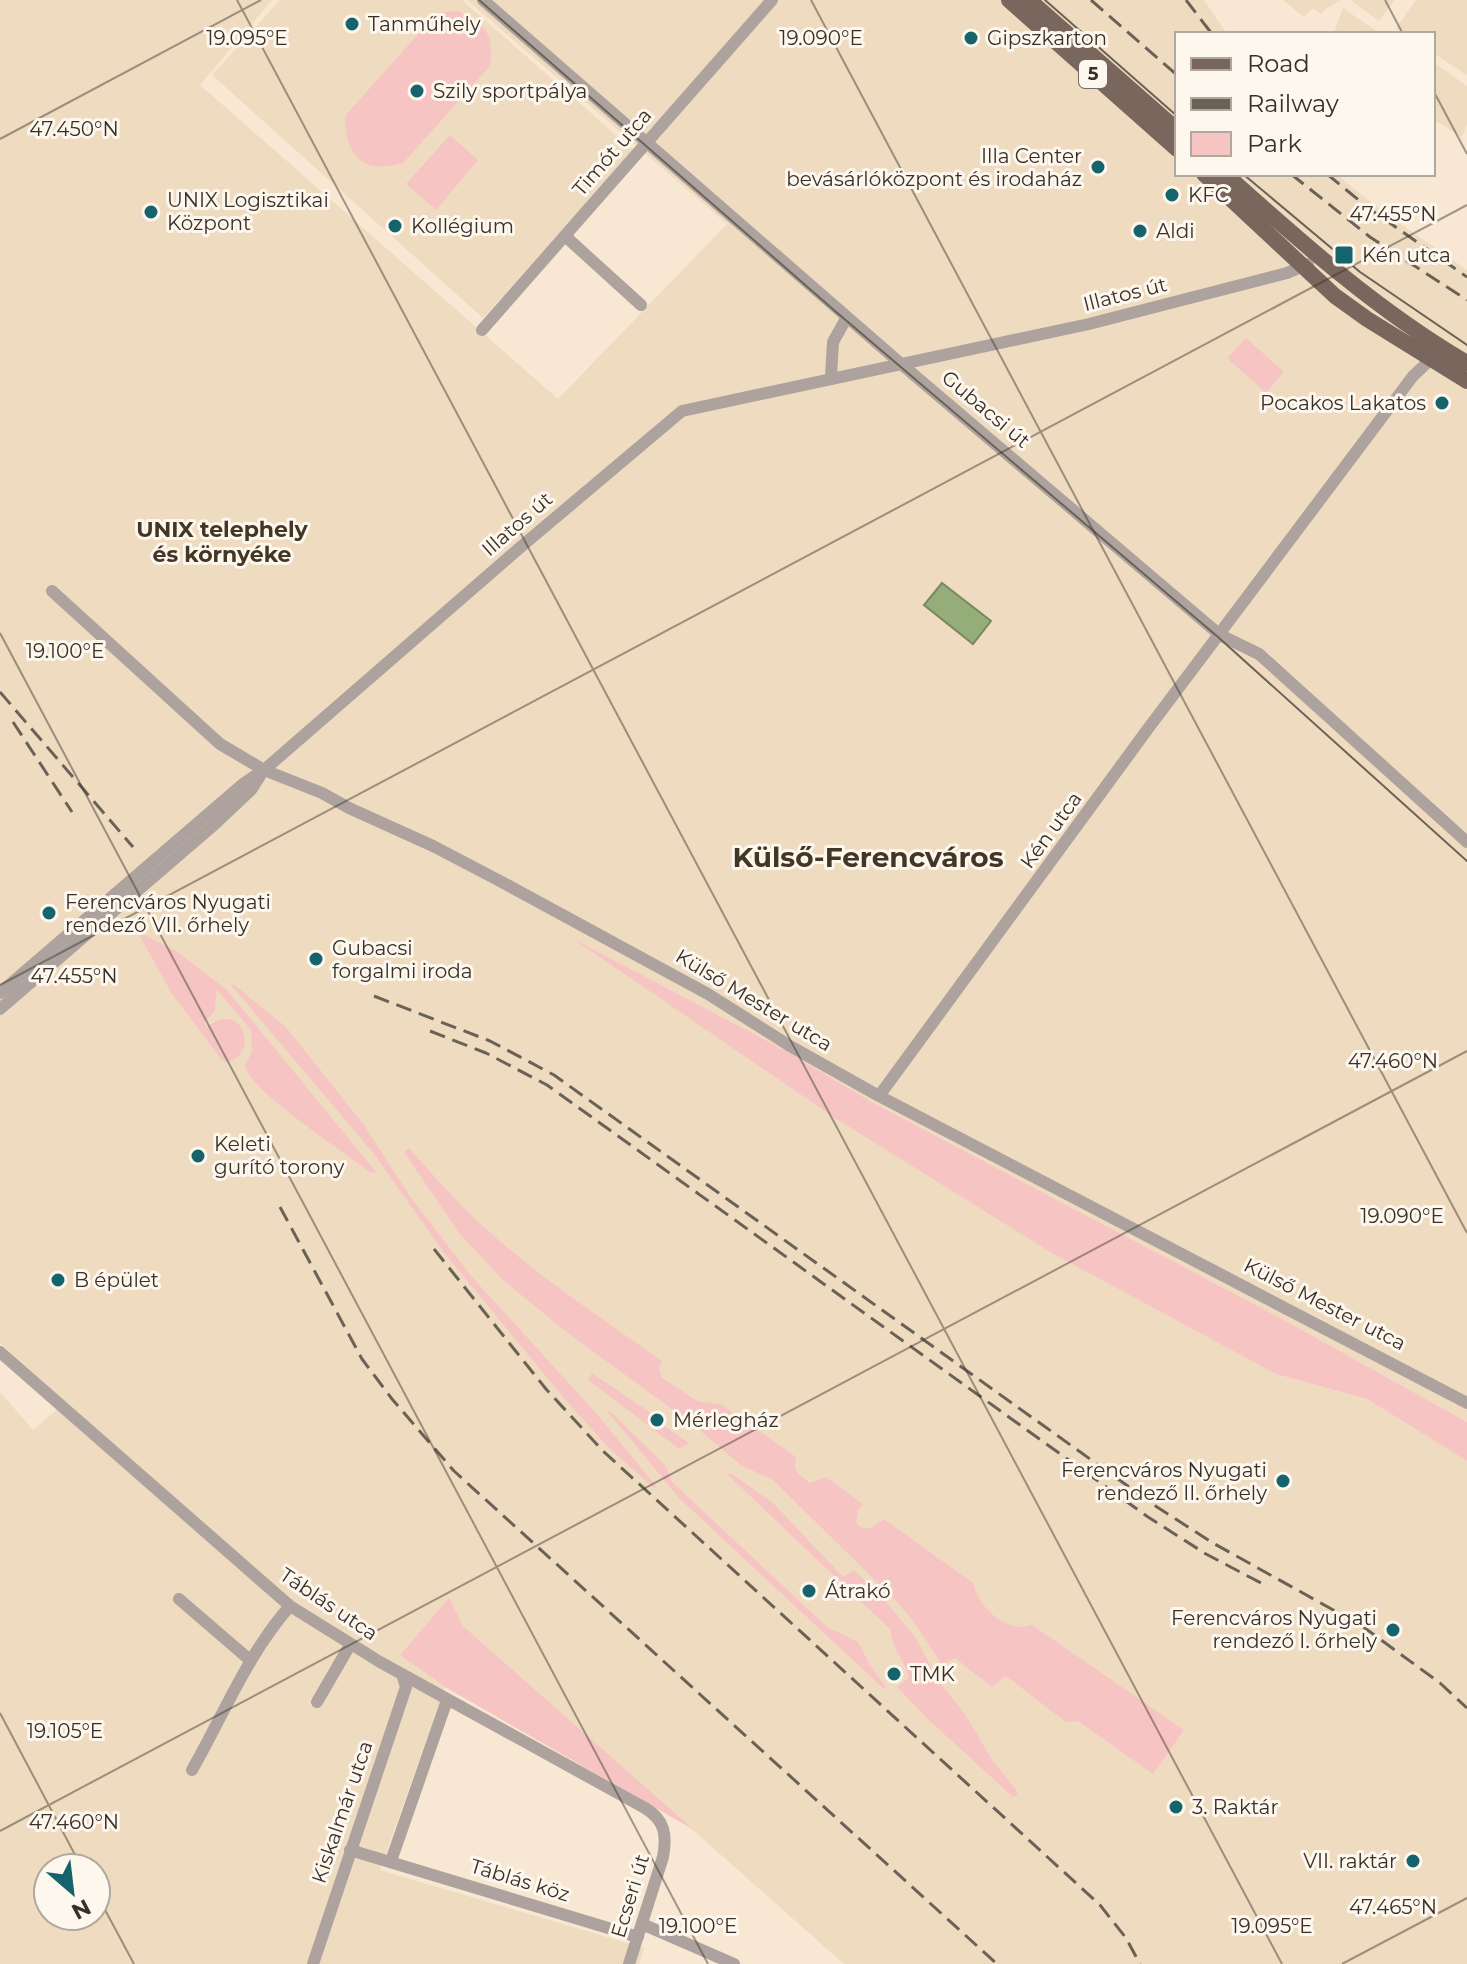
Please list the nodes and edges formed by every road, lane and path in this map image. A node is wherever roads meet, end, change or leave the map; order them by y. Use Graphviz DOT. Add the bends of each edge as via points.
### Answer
graph roads {
  1 [pos="483,0"];
  2 [pos="772,0"];
  3 [pos="1009,0"];
  4 [pos="1029,0"];
  5 [pos="1175,128"];
  6 [pos="646,143"];
  7 [pos="1175,147"];
  8 [pos="1206,176"];
  9 [pos="1227,176"];
  10 [pos="565,236"];
  11 [pos="1300,242"];
  12 [pos="1295,266"];
  13 [pos="1333,271"];
  14 [pos="641,305"];
  15 [pos="847,317"];
  16 [pos="482,330"];
  17 [pos="1421,335"];
  18 [pos="1452,354"];
  19 [pos="1430,360"];
  20 [pos="900,363"];
  21 [pos="1467,363"];
  22 [pos="831,377"];
  23 [pos="1467,381"];
  24 [pos="52,591"];
  25 [pos="1220,635"];
  26 [pos="264,770"];
  27 [pos="1467,842"];
  28 [pos="0,993"];
  29 [pos="0,1009"];
  30 [pos="879,1096"];
  31 [pos="0,1352"];
  32 [pos="1467,1403"];
  33 [pos="179,1599"];
  34 [pos="290,1606"];
  35 [pos="350,1645"];
  36 [pos="251,1661"];
  37 [pos="402,1674"];
  38 [pos="447,1700"];
  39 [pos="317,1702"];
  40 [pos="192,1770"];
  41 [pos="667,1839"];
  42 [pos="350,1850"];
  43 [pos="391,1861"];
  44 [pos="640,1930"];
  45 [pos="313,1964"];
  46 [pos="629,1964"];
  47 [pos="734,1964"];
  1 -- 6 [label="street, Gubacsi út"];
  2 -- 6 [label="street, Timót utca"];
  3 -- 7 [label="main road, 5"];
  4 -- 5 [label="main road, 5"];
  6 -- 10 [label="street, Timót utca"];
  6 -- 15 [label="street, Gubacsi út"];
  8 -- 12 [label="main road"];
  9 -- 11 [label="main road"];
  10 -- 14 [label="street"];
  10 -- 16 [label="street, Timót utca"];
  11 -- 12 [label="street"];
  11 -- 13 [label="main road"];
  12 -- 13 [label="street, Illatos út" via="1318,263"];
  12 -- 19 [label="main road"];
  12 -- 20 [label="street, Illatos út" via="1089,324"];
  13 -- 17 [label="main road"];
  15 -- 20 [label="street, Gubacsi út"];
  15 -- 22 [label="street" via="833,342"];
  17 -- 18 [label="main road"];
  17 -- 19 [label="street"];
  18 -- 19 [label="street"];
  18 -- 21 [label="main road"];
  19 -- 23 [label="main road"];
  19 -- 25 [label="street, Kén utca"];
  20 -- 22 [label="street, Illatos út"];
  20 -- 25 [label="street, Gubacsi út"];
  22 -- 26 [label="street, Illatos út" via="695,406 671,418"];
  24 -- 26 [label="street, Külső Mester utca" via="220,744"];
  25 -- 27 [label="street, Gubacsi út" via="1259,654"];
  25 -- 30 [label="street, Kén utca"];
  26 -- 28 [label="street, Illatos út"];
  26 -- 29 [label="street, Illatos út" via="215,824"];
  26 -- 30 [label="street, Külső Mester utca" via="498,880 708,994"];
  30 -- 32 [label="street, Külső Mester utca"];
  31 -- 34 [label="street, Táblás utca"];
  33 -- 36 [label="street"];
  34 -- 35 [label="street, Táblás utca"];
  34 -- 36 [label="street"];
  35 -- 37 [label="street, Táblás utca"];
  35 -- 39 [label="street"];
  36 -- 40 [label="street"];
  37 -- 38 [label="street, Táblás utca"];
  37 -- 42 [label="street, Kiskalmár utca" via="406,1687"];
  38 -- 41 [label="street, Táblás utca" via="652,1812"];
  38 -- 43 [label="street"];
  41 -- 44 [label="street, Ecseri út"];
  42 -- 43 [label="street, Táblás köz"];
  42 -- 45 [label="street, Kiskalmár utca"];
  43 -- 44 [label="street, Táblás köz"];
  44 -- 46 [label="street, Ecseri út"];
  44 -- 47 [label="street, Táblás köz"];
}
